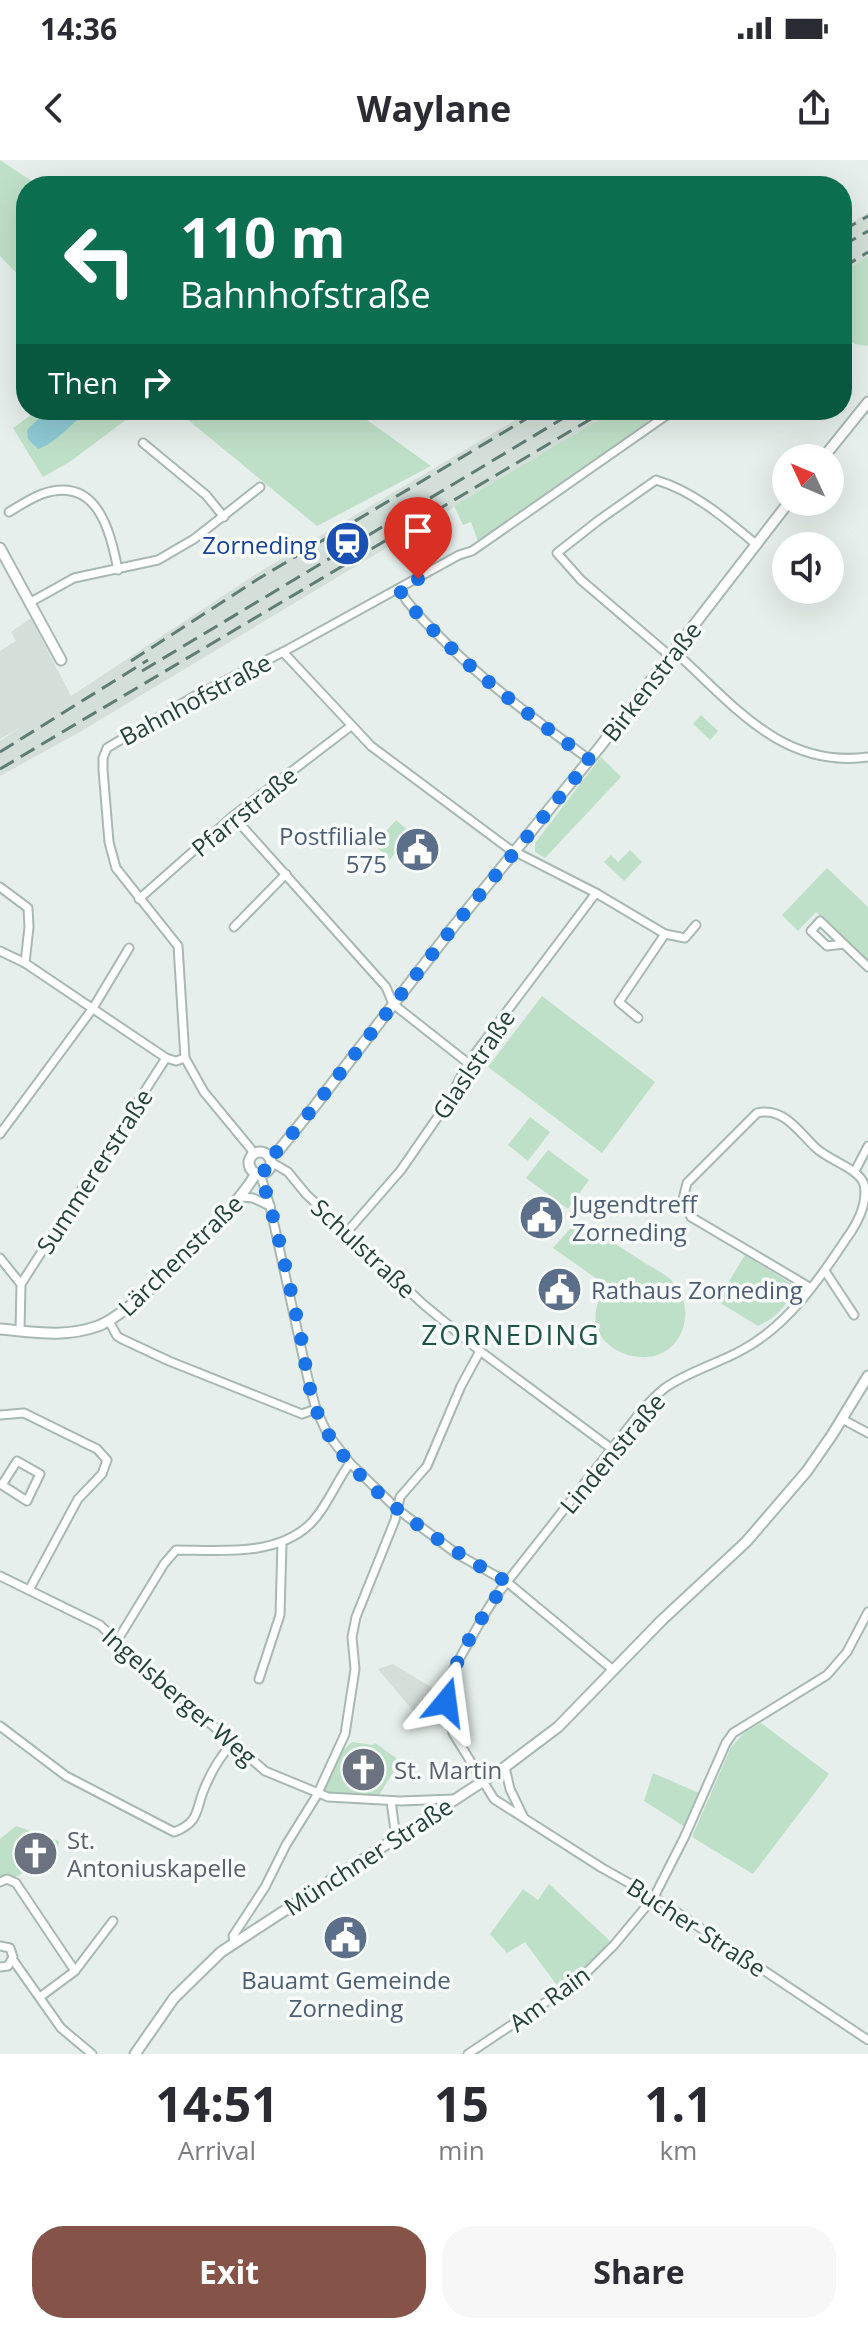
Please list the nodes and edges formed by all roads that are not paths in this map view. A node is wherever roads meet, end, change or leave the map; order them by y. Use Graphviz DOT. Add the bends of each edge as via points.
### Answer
graph roads {
  1 [pos="868,402"];
  2 [pos="660,420"];
  3 [pos="143,443"];
  4 [pos="834,444"];
  5 [pos="260,487"];
  6 [pos="9,512"];
  7 [pos="779,516"];
  8 [pos="224,517"];
  9 [pos="757,545"];
  10 [pos="0,548"];
  11 [pos="118,570"];
  12 [pos="399,589"];
  13 [pos="29,603"];
  14 [pos="283,652"];
  15 [pos="672,653"];
  16 [pos="61,660"];
  17 [pos="351,726"];
  18 [pos="868,757"];
  19 [pos="590,760"];
  20 [pos="233,816"];
  21 [pos="515,851"];
  22 [pos="286,874"];
  23 [pos="0,887"];
  24 [pos="596,893"];
  25 [pos="139,899"];
  26 [pos="696,925"];
  27 [pos="234,927"];
  28 [pos="665,934"];
  29 [pos="844,944"];
  30 [pos="129,948"];
  31 [pos="3,953"];
  32 [pos="0,962"];
  33 [pos="25,963"];
  34 [pos="868,967"];
  35 [pos="393,1004"];
  36 [pos="93,1008"];
  37 [pos="638,1018"];
  38 [pos="166,1058"];
  39 [pos="185,1058"];
  40 [pos="468,1063"];
  41 [pos="0,1134"];
  42 [pos="868,1146"];
  43 [pos="253,1155"];
  44 [pos="270,1160"];
  45 [pos="855,1171"];
  46 [pos="258,1173"];
  47 [pos="242,1197"];
  48 [pos="270,1206"];
  49 [pos="347,1232"];
  50 [pos="0,1258"];
  51 [pos="825,1271"];
  52 [pos="21,1284"];
  53 [pos="811,1288"];
  54 [pos="854,1315"];
  55 [pos="109,1321"];
  56 [pos="0,1329"];
  57 [pos="20,1330"];
  58 [pos="480,1351"];
  59 [pos="868,1376"];
  60 [pos="316,1409"];
  61 [pos="0,1415"];
  62 [pos="842,1419"];
  63 [pos="868,1433"];
  64 [pos="612,1449"];
  65 [pos="350,1463"];
  66 [pos="1,1485"];
  67 [pos="397,1509"];
  68 [pos="282,1542"];
  69 [pos="0,1576"];
  70 [pos="507,1582"];
  71 [pos="29,1590"];
  72 [pos="868,1612"];
  73 [pos="117,1641"];
  74 [pos="612,1669"];
  75 [pos="259,1679"];
  76 [pos="0,1726"];
  77 [pos="232,1743"];
  78 [pos="505,1767"];
  79 [pos="482,1782"];
  80 [pos="317,1795"];
  81 [pos="456,1799"];
  82 [pos="391,1801"];
  83 [pos="524,1818"];
  84 [pos="396,1838"];
  85 [pos="0,1882"];
  86 [pos="654,1897"];
  87 [pos="113,1921"];
  88 [pos="1,1943"];
  89 [pos="234,1943"];
  90 [pos="13,1960"];
  91 [pos="0,1967"];
  92 [pos="75,1971"];
  93 [pos="40,1997"];
  94 [pos="868,2040"];
  95 [pos="92,2054"];
  96 [pos="135,2054"];
  97 [pos="468,2054"];
  1 -- 4 [label="street"];
  2 -- 12 [label="street, Bahnhofstraße" via="472,551"];
  3 -- 8 [label="street" via="206,495"];
  5 -- 8 [label="street"];
  6 -- 11 [label="street" via="40,495 74,491 99,510"];
  7 -- 9 [label="street, Birkenstraße"];
  8 -- 11 [label="street" via="158,560"];
  9 -- 15 [label="street, Birkenstraße"];
  9 -- 15 [label="street" via="723,516 656,480 557,553 581,580"];
  10 -- 13 [label="street"];
  11 -- 13 [label="street" via="74,578"];
  12 -- 14 [label="street, Bahnhofstraße"];
  12 -- 19 [label="street" via="408,606 461,659"];
  13 -- 16 [label="street"];
  14 -- 17 [label="street"];
  14 -- 25 [label="street, Bahnhofstraße" via="107,748 103,770 109,842 116,868"];
  15 -- 18 [label="street" via="753,723 792,749 838,759"];
  15 -- 19 [label="street, Birkenstraße"];
  17 -- 20 [label="street, Pfarrstraße"];
  17 -- 21 [label="street" via="386,758"];
  19 -- 21 [label="street, Birkenstraße"];
  20 -- 22 [label="street"];
  20 -- 25 [label="street, Pfarrstraße"];
  21 -- 24 [label="street"];
  21 -- 35 [label="street, Birkenstraße"];
  22 -- 27 [label="street"];
  22 -- 35 [label="street" via="386,987"];
  23 -- 33 [label="street" via="28,908"];
  24 -- 28 [label="street"];
  24 -- 40 [label="street, Glaslstraße"];
  25 -- 39 [label="street, Bahnhofstraße" via="178,946"];
  26 -- 28 [label="street" via="685,938"];
  28 -- 37 [label="street" via="619,1002"];
  29 -- 34 [label="street"];
  30 -- 36 [label="street"];
  31 -- 32 [label="street"];
  31 -- 33 [label="street"];
  33 -- 36 [label="street"];
  35 -- 40 [label="street"];
  35 -- 44 [label="street, Birkenstraße"];
  36 -- 38 [label="street"];
  36 -- 41 [label="street"];
  38 -- 39 [label="street"];
  38 -- 52 [label="street, Summererstraße"];
  39 -- 43 [label="street, Bahnhofstraße" via="197,1083"];
  40 -- 49 [label="street, Glaslstraße" via="401,1170"];
  42 -- 45 [label="street"];
  43 -- 44 [label="street" via="263,1152"];
  43 -- 46 [label="street" via="249,1164"];
  44 -- 46 [label="street"];
  44 -- 49 [label="street, Schulstraße"];
  45 -- 51 [label="street, Lindenstraße" via="864,1182 867,1200"];
  45 -- 53 [label="street" via="827,1158 770,1110 757,1113 687,1183 683,1199 691,1217"];
  46 -- 47 [label="street, Lärchenstraße"];
  46 -- 48 [label="street"];
  47 -- 48 [label="street"];
  47 -- 55 [label="street, Lärchenstraße" via="134,1304"];
  48 -- 60 [label="street"];
  49 -- 58 [label="street, Schulstraße"];
  50 -- 52 [label="street"];
  51 -- 53 [label="street, Lindenstraße"];
  51 -- 54 [label="street"];
  52 -- 57 [label="street"];
  53 -- 64 [label="street, Lindenstraße" via="784,1319 744,1350 666,1388"];
  55 -- 57 [label="street, Lärchenstraße" via="60,1334"];
  55 -- 60 [label="street" via="117,1336 169,1361 302,1414"];
  56 -- 57 [label="street, Lärchenstraße"];
  58 -- 64 [label="street, Schulstraße"];
  58 -- 67 [label="street" via="427,1466 400,1497"];
  59 -- 62 [label="street, Münchner Straße"];
  60 -- 65 [label="street"];
  61 -- 71 [label="street" via="24,1413 97,1449 107,1460 102,1474 78,1499"];
  62 -- 63 [label="street"];
  62 -- 74 [label="street, Münchner Straße" via="807,1471 746,1542"];
  64 -- 70 [label="street, Lindenstraße"];
  65 -- 67 [label="street"];
  65 -- 68 [label="street" via="308,1526"];
  66 -- 66 [label="street" via="27,1501 40,1474 17,1461"];
  67 -- 70 [label="street" via="457,1554"];
  67 -- 80 [label="street" via="356,1617 348,1726"];
  68 -- 73 [label="street" via="242,1550 176,1550"];
  68 -- 75 [label="street" via="280,1615"];
  69 -- 71 [label="street, Ingelsberger Weg"];
  70 -- 74 [label="street"];
  70 -- 79 [label="street, Lindenstraße" via="453,1670 446,1693 453,1733"];
  71 -- 73 [label="street, Ingelsberger Weg" via="100,1625"];
  72 -- 86 [label="street, Am Rain" via="847,1652 827,1675 733,1733"];
  73 -- 77 [label="street, Ingelsberger Weg"];
  74 -- 78 [label="street, Münchner Straße" via="558,1727"];
  76 -- 77 [label="street" via="66,1776 174,1832 187,1827 198,1812 219,1758"];
  77 -- 80 [label="street, Ingelsberger Weg" via="265,1771"];
  78 -- 79 [label="street, Münchner Straße"];
  78 -- 83 [label="street"];
  79 -- 81 [label="street, Münchner Straße"];
  79 -- 83 [label="street, Bucher Straße" via="494,1799"];
  80 -- 82 [label="street, Ingelsberger Weg"];
  80 -- 89 [label="street" via="233,1936"];
  81 -- 82 [label="street, Ingelsberger Weg"];
  81 -- 84 [label="street, Münchner Straße"];
  82 -- 84 [label="street"];
  83 -- 86 [label="street, Bucher Straße"];
  84 -- 89 [label="street, Münchner Straße"];
  85 -- 92 [label="street" via="16,1883"];
  86 -- 94 [label="street, Bucher Straße"];
  86 -- 97 [label="street, Am Rain" via="579,1980"];
  87 -- 92 [label="street"];
  88 -- 90 [label="street" via="12,1950"];
  89 -- 96 [label="street, Münchner Straße" via="178,1994"];
  90 -- 91 [label="street"];
  90 -- 93 [label="street"];
  92 -- 93 [label="street"];
  93 -- 95 [label="street" via="61,2028"];
}
